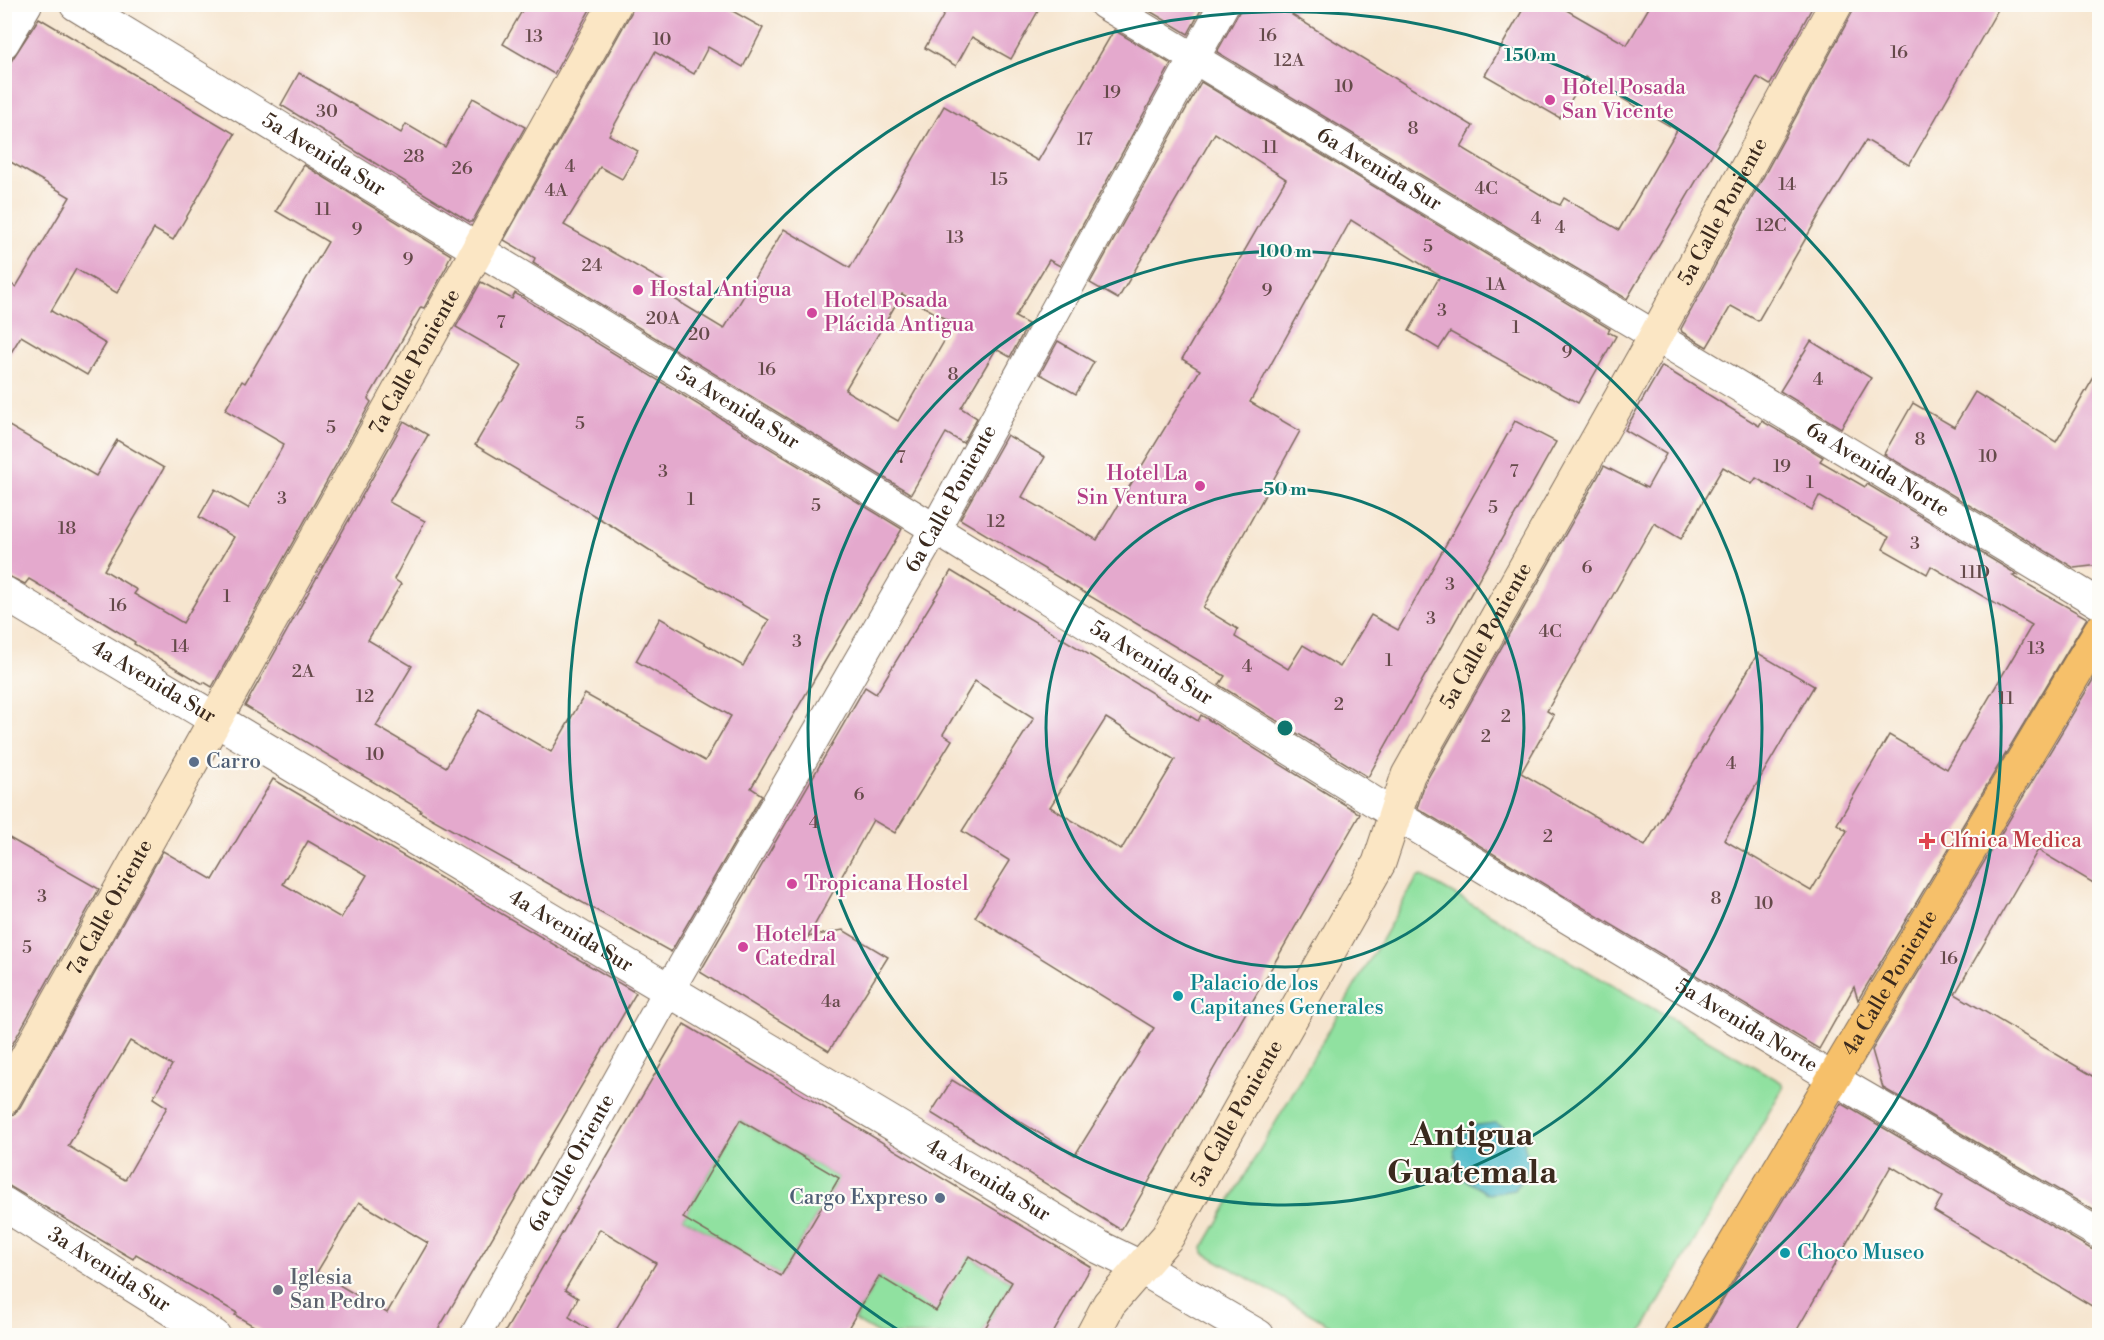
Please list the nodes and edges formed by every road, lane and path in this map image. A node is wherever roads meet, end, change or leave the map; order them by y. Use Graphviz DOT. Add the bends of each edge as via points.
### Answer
graph roads {
  1 [pos="27,4"];
  2 [pos="76,4"];
  3 [pos="615,4"];
  4 [pos="1104,4"];
  5 [pos="1224,4"];
  6 [pos="1836,4"];
  7 [pos="4,43"];
  8 [pos="1194,58"];
  9 [pos="479,250"];
  10 [pos="1654,337"];
  11 [pos="935,529"];
  12 [pos="4,593"];
  13 [pos="2100,604"];
  14 [pos="2100,631"];
  15 [pos="216,720"];
  16 [pos="1396,815"];
  17 [pos="669,990"];
  18 [pos="1834,1078"];
  19 [pos="4,1098"];
  20 [pos="4,1204"];
  21 [pos="2100,1234"];
  22 [pos="1140,1267"];
  23 [pos="214,1335"];
  24 [pos="475,1335"];
  25 [pos="1092,1335"];
  26 [pos="1258,1335"];
  27 [pos="1680,1335"];
  1 -- 7 [label="street"];
  2 -- 9 [label="street, 5a Avenida Sur"];
  3 -- 9 [label="main road, 7a Calle Poniente"];
  4 -- 8 [label="street, 6a Avenida Sur"];
  5 -- 8 [label="street, 6a Calle Poniente"];
  6 -- 10 [label="main road, 5a Calle Poniente"];
  8 -- 10 [label="street, 6a Avenida Sur"];
  8 -- 11 [label="street, 6a Calle Poniente"];
  9 -- 11 [label="street, 5a Avenida Sur"];
  9 -- 15 [label="main road, 7a Calle Poniente"];
  10 -- 13 [label="street, 6a Avenida Norte"];
  10 -- 16 [label="main road, 5a Calle Poniente" via="1408,775"];
  11 -- 16 [label="street, 5a Avenida Sur"];
  11 -- 17 [label="street, 6a Calle Poniente"];
  12 -- 15 [label="street, 4a Avenida Sur"];
  14 -- 18 [label="main road, 4a Calle Poniente"];
  15 -- 17 [label="street, 4a Avenida Sur"];
  15 -- 19 [label="main road, 7a Calle Oriente"];
  16 -- 18 [label="street, 5a Avenida Norte"];
  16 -- 22 [label="main road, 5a Calle Poniente" via="1379,863 1214,1156 1168,1236"];
  17 -- 22 [label="street, 4a Avenida Sur" via="1089,1241"];
  17 -- 24 [label="street, 6a Calle Oriente"];
  18 -- 21 [label="street, 5a Avenida Norte"];
  18 -- 27 [label="main road, 4a Calle Poniente"];
  20 -- 23 [label="street, 3a Avenida Sur"];
  22 -- 25 [label="main road, 5a Calle Poniente" via="1110,1304"];
  22 -- 26 [label="street, 4a Avenida Sur"];
}
